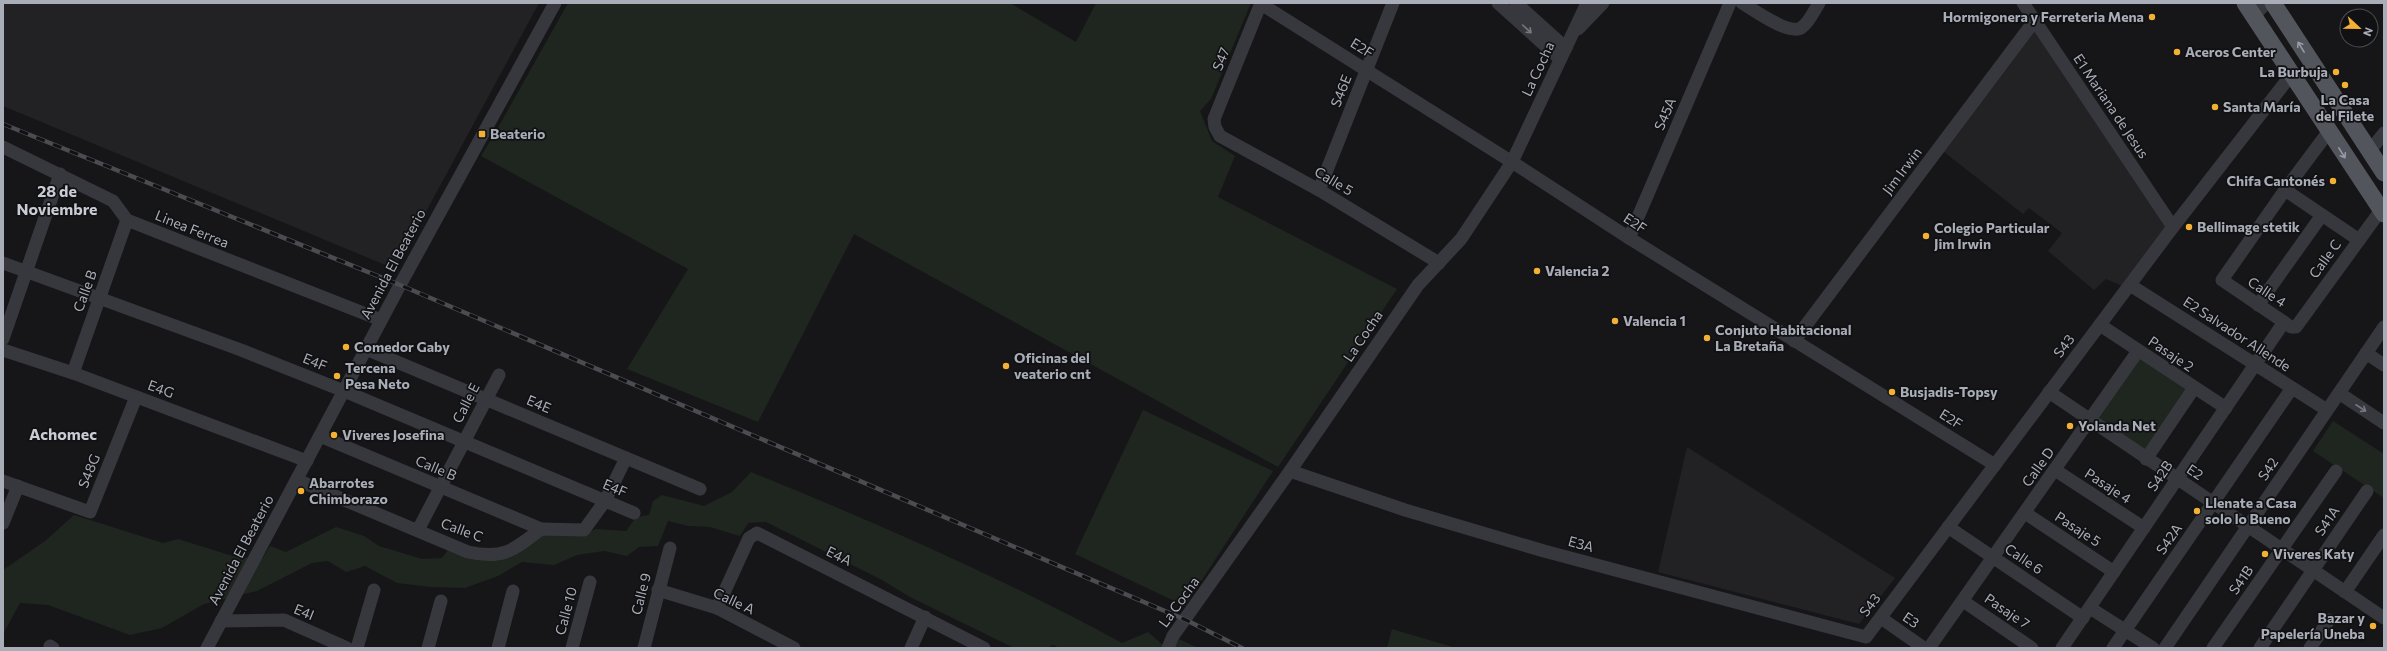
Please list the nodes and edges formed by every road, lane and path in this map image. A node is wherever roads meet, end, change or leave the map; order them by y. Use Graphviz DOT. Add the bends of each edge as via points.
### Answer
graph roads {
  1 [pos="556,3"];
  2 [pos="1261,3"];
  3 [pos="1393,3"];
  4 [pos="1498,3"];
  5 [pos="1516,3"];
  6 [pos="1587,3"];
  7 [pos="1603,3"];
  8 [pos="1730,3"];
  9 [pos="1742,3"];
  10 [pos="1819,3"];
  11 [pos="2023,3"];
  12 [pos="2266,3"];
  13 [pos="2273,3"];
  14 [pos="2249,10"];
  15 [pos="2035,20"];
  16 [pos="1572,36"];
  17 [pos="1563,53"];
  18 [pos="1367,70"];
  19 [pos="2291,75"];
  20 [pos="1215,127"];
  21 [pos="2329,131"];
  22 [pos="2384,133"];
  23 [pos="3,148"];
  24 [pos="2369,152"];
  25 [pos="1512,162"];
  26 [pos="2384,173"];
  27 [pos="60,174"];
  28 [pos="1319,190"];
  29 [pos="2285,190"];
  30 [pos="2382,212"];
  31 [pos="2322,215"];
  32 [pos="127,220"];
  33 [pos="2173,227"];
  34 [pos="1629,238"];
  35 [pos="2359,240"];
  36 [pos="3,263"];
  37 [pos="1439,263"];
  38 [pos="26,272"];
  39 [pos="2130,285"];
  40 [pos="98,299"];
  41 [pos="2258,305"];
  42 [pos="381,320"];
  43 [pos="2284,322"];
  44 [pos="2100,325"];
  45 [pos="2296,327"];
  46 [pos="2384,327"];
  47 [pos="3,339"];
  48 [pos="1794,341"];
  49 [pos="366,349"];
  50 [pos="3,350"];
  51 [pos="2138,351"];
  52 [pos="2366,353"];
  53 [pos="2255,364"];
  54 [pos="2384,365"];
  55 [pos="73,373"];
  56 [pos="499,375"];
  57 [pos="2194,388"];
  58 [pos="2292,388"];
  59 [pos="344,391"];
  60 [pos="2049,392"];
  61 [pos="2339,393"];
  62 [pos="136,398"];
  63 [pos="486,399"];
  64 [pos="2226,408"];
  65 [pos="2327,410"];
  66 [pos="2089,421"];
  67 [pos="2384,423"];
  68 [pos="320,436"];
  69 [pos="464,442"];
  70 [pos="626,458"];
  71 [pos="2146,459"];
  72 [pos="307,461"];
  73 [pos="1995,465"];
  74 [pos="2055,470"];
  75 [pos="1290,471"];
  76 [pos="2336,471"];
  77 [pos="2177,479"];
  78 [pos="297,480"];
  79 [pos="3,481"];
  80 [pos="18,486"];
  81 [pos="441,487"];
  82 [pos="700,489"];
  83 [pos="2367,491"];
  84 [pos="604,501"];
  85 [pos="2213,503"];
  86 [pos="634,513"];
  87 [pos="2025,513"];
  88 [pos="3,523"];
  89 [pos="1948,527"];
  90 [pos="2248,527"];
  91 [pos="2144,528"];
  92 [pos="541,529"];
  93 [pos="418,530"];
  94 [pos="2384,535"];
  95 [pos="670,548"];
  96 [pos="2282,549"];
  97 [pos="1993,558"];
  98 [pos="2313,570"];
  99 [pos="2114,572"];
  100 [pos="590,582"];
  101 [pos="374,590"];
  102 [pos="658,590"];
  103 [pos="513,592"];
  104 [pos="2345,592"];
  105 [pos="441,601"];
  106 [pos="1963,601"];
  107 [pos="717,608"];
  108 [pos="2382,612"];
  109 [pos="2086,613"];
  110 [pos="925,617"];
  111 [pos="1880,618"];
  112 [pos="2329,620"];
  113 [pos="222,621"];
  114 [pos="2125,630"];
  115 [pos="1866,637"];
  116 [pos="1168,646"];
  117 [pos="208,648"];
  118 [pos="347,648"];
  119 [pos="358,648"];
  120 [pos="428,648"];
  121 [pos="498,648"];
  122 [pos="572,648"];
  123 [pos="644,648"];
  124 [pos="794,648"];
  125 [pos="911,648"];
  126 [pos="984,648"];
  127 [pos="1924,648"];
  128 [pos="1929,648"];
  129 [pos="2032,648"];
  130 [pos="2062,648"];
  131 [pos="2113,648"];
  132 [pos="2153,648"];
  133 [pos="2165,648"];
  134 [pos="2213,648"];
  135 [pos="2260,648"];
  136 [pos="2310,648"];
  1 -- 42 [label="street, Avenida El Beaterio"];
  2 -- 18 [label="street, E2F"];
  2 -- 20 [label="street, S47" via="1214,119"];
  3 -- 18 [label="street, S46E"];
  4 -- 17 [label="street, one-way"];
  5 -- 17 [label="street"];
  6 -- 16 [label="street, La Cocha"];
  7 -- 16 [label="street, La Cocha"];
  8 -- 34 [label="street, S45A"];
  9 -- 10 [label="street" via="1790,29 1800,28 1811,17"];
  11 -- 15 [label="street, E1 Mariana de Jesus"];
  12 -- 14 [label="street"];
  24 -- 13 [label="main road, one-way"];
  14 -- 19 [label="main road"];
  15 -- 33 [label="street, E1 Mariana de Jesus"];
  15 -- 48 [label="street, Jim Irwin"];
  16 -- 17 [label="street, La Cocha"];
  17 -- 25 [label="street, La Cocha"];
  18 -- 25 [label="street, E2F"];
  18 -- 28 [label="street, S46E"];
  19 -- 21 [label="main road"];
  19 -- 33 [label="street, S43"];
  20 -- 28 [label="street, Calle 5" via="1220,136"];
  21 -- 29 [label="street"];
  21 -- 30 [label="main road, one-way"];
  22 -- 24 [label="street"];
  23 -- 27 [label="street"];
  24 -- 26 [label="main road"];
  25 -- 34 [label="street, E2F"];
  25 -- 37 [label="street, La Cocha" via="1461,239"];
  27 -- 32 [label="street" via="113,201"];
  27 -- 38 [label="street"];
  28 -- 37 [label="street, Calle 5"];
  29 -- 31 [label="street"];
  29 -- 41 [label="street, Calle 4" via="2222,280"];
  30 -- 35 [label="street, Calle C"];
  31 -- 35 [label="street"];
  31 -- 41 [label="street"];
  32 -- 40 [label="street, Calle B"];
  32 -- 42 [label="street, Linea Ferrea"];
  33 -- 39 [label="street, S43"];
  34 -- 48 [label="street, E2F"];
  35 -- 45 [label="street, Calle C"];
  36 -- 38 [label="street, E4F"];
  37 -- 75 [label="street, La Cocha" via="1418,285"];
  38 -- 40 [label="street, E4F"];
  38 -- 47 [label="street"];
  39 -- 44 [label="street, S43"];
  39 -- 53 [label="street, E2 Salvador Allende"];
  40 -- 55 [label="street, Calle B"];
  40 -- 59 [label="street, E4F" via="241,350"];
  41 -- 43 [label="street, Calle 4"];
  42 -- 49 [label="street, Avenida El Beaterio"];
  43 -- 45 [label="street, Calle 4"];
  43 -- 53 [label="street, S42B"];
  44 -- 51 [label="street, Pasaje 2"];
  44 -- 60 [label="street, S43"];
  46 -- 52 [label="street, S42"];
  48 -- 73 [label="street, E2F"];
  49 -- 59 [label="street, Avenida El Beaterio"];
  49 -- 63 [label="street, E4E"];
  50 -- 55 [label="street, E4G"];
  51 -- 57 [label="street, Pasaje 2"];
  51 -- 66 [label="street, Calle D"];
  52 -- 54 [label="street"];
  52 -- 61 [label="street, S42"];
  53 -- 58 [label="street, E2 Salvador Allende"];
  53 -- 64 [label="street, S42B"];
  55 -- 62 [label="street, E4G"];
  56 -- 63 [label="street, Calle E"];
  57 -- 64 [label="street, Pasaje 2"];
  57 -- 71 [label="street"];
  58 -- 65 [label="street, E2 Salvador Allende"];
  58 -- 85 [label="street, S42A"];
  59 -- 68 [label="street, Avenida El Beaterio"];
  59 -- 69 [label="street, E4F"];
  60 -- 66 [label="street, E2"];
  60 -- 73 [label="street, S43"];
  61 -- 65 [label="street, S42"];
  61 -- 67 [label="street, one-way"];
  62 -- 72 [label="street, E4G"];
  62 -- 80 [label="street, S48G" via="90,512"];
  63 -- 69 [label="street, Calle E"];
  63 -- 70 [label="street, E4E"];
  64 -- 77 [label="street, S42B"];
  65 -- 90 [label="street, S42"];
  66 -- 71 [label="street, E2"];
  66 -- 74 [label="street, Calle D"];
  68 -- 72 [label="street, Avenida El Beaterio"];
  68 -- 81 [label="street, Calle B"];
  69 -- 81 [label="street, Calle E"];
  69 -- 84 [label="street, E4F"];
  70 -- 82 [label="street, E4E"];
  70 -- 84 [label="street"];
  71 -- 77 [label="street, E2"];
  72 -- 78 [label="street, Avenida El Beaterio"];
  73 -- 89 [label="street, S43"];
  74 -- 87 [label="street, Calle D"];
  74 -- 91 [label="street, Pasaje 4"];
  75 -- 115 [label="street, E3A" via="1405,510 1522,544"];
  75 -- 116 [label="street, La Cocha"];
  76 -- 96 [label="street, S41B"];
  77 -- 85 [label="street, E2"];
  77 -- 91 [label="street, S42B"];
  78 -- 93 [label="street, Calle C"];
  78 -- 113 [label="street, Avenida El Beaterio"];
  79 -- 80 [label="street"];
  80 -- 88 [label="street"];
  81 -- 92 [label="street, Calle B"];
  81 -- 93 [label="street, Calle E"];
  83 -- 98 [label="street, S41A"];
  84 -- 86 [label="street, E4F"];
  84 -- 92 [label="street" via="584,530"];
  85 -- 90 [label="street, E2"];
  85 -- 114 [label="street, S42A"];
  87 -- 97 [label="street, Calle D"];
  87 -- 99 [label="street, Pasaje 5"];
  89 -- 97 [label="street, Calle 6"];
  89 -- 111 [label="street, S43"];
  90 -- 96 [label="street, E2"];
  90 -- 133 [label="street, S42"];
  91 -- 99 [label="street, S42B"];
  92 -- 93 [label="street, Calle C" via="514,550 487,556 468,552"];
  94 -- 104 [label="street"];
  95 -- 102 [label="street, Calle 9"];
  96 -- 98 [label="street, E2"];
  96 -- 134 [label="street, S41B"];
  97 -- 106 [label="street, Calle D"];
  97 -- 109 [label="street, Calle 6"];
  98 -- 104 [label="street, E2"];
  98 -- 135 [label="street, S41A"];
  99 -- 109 [label="street, S42B"];
  100 -- 122 [label="street, Calle 10"];
  101 -- 119 [label="street"];
  102 -- 107 [label="street, Calle A"];
  102 -- 123 [label="street, Calle 9"];
  103 -- 121 [label="street"];
  104 -- 108 [label="street, E2"];
  105 -- 120 [label="street"];
  106 -- 128 [label="street, Calle D"];
  106 -- 129 [label="street, Pasaje 7"];
  107 -- 110 [label="street, E4A" via="749,538 756,533"];
  107 -- 124 [label="street, Calle A"];
  109 -- 114 [label="street, Calle 6"];
  109 -- 130 [label="street, S42B"];
  110 -- 125 [label="street"];
  110 -- 126 [label="street, E4A"];
  111 -- 115 [label="street, S43"];
  111 -- 127 [label="street, E3"];
  112 -- 136 [label="street"];
  113 -- 117 [label="street, Avenida El Beaterio"];
  113 -- 118 [label="street, E4I" via="284,620"];
  114 -- 131 [label="street, S42A"];
  114 -- 132 [label="street, Calle 6"];
}
